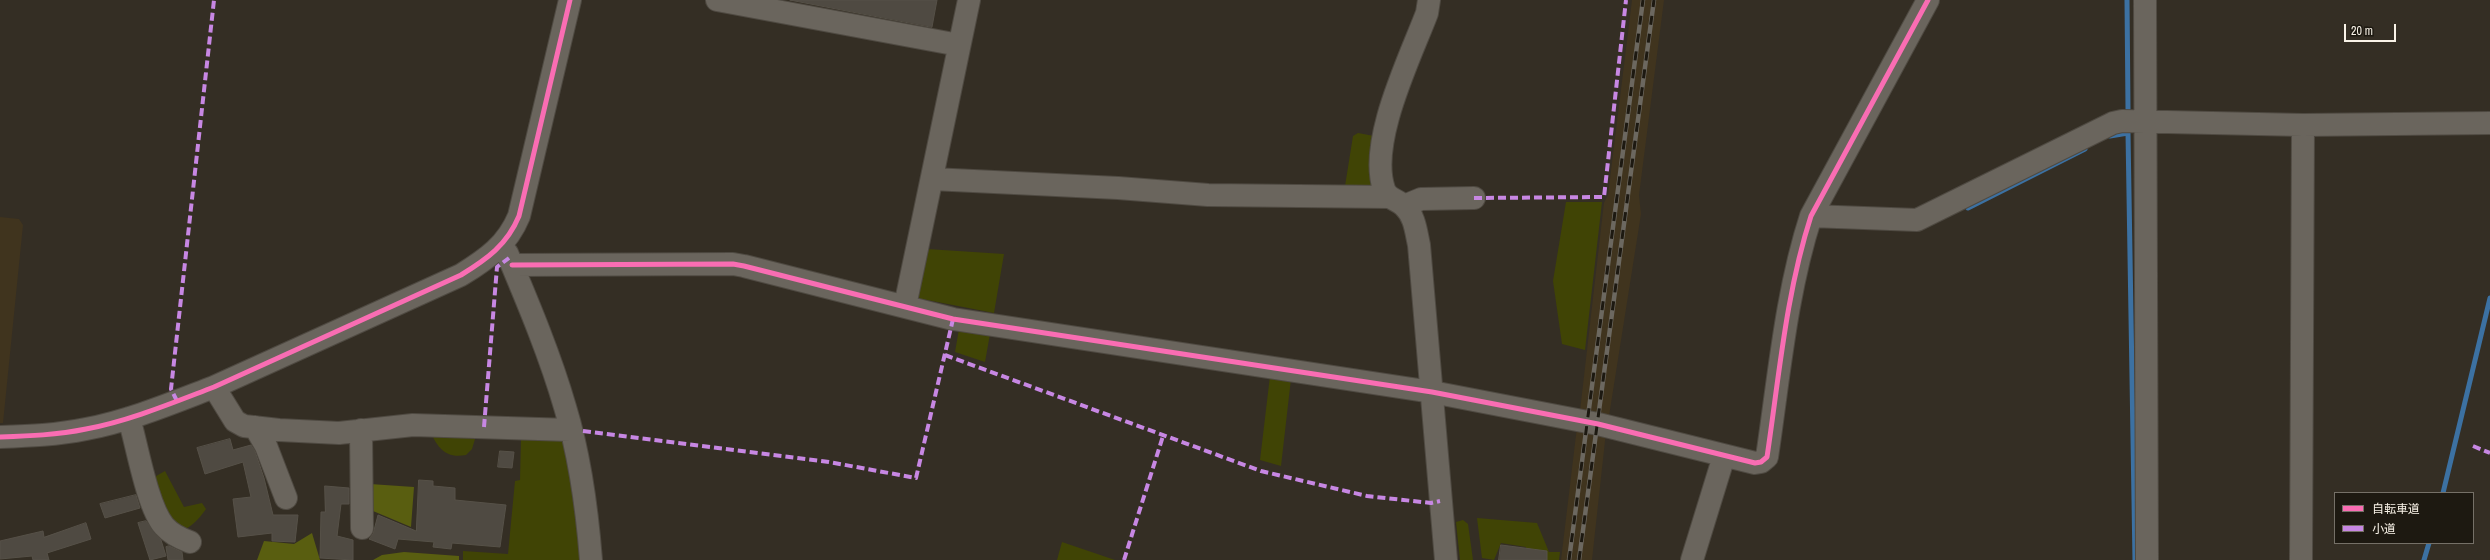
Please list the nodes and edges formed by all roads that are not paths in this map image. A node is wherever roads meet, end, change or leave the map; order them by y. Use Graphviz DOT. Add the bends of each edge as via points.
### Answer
graph roads {
  1 [pos="570,0"];
  2 [pos="717,0"];
  3 [pos="969,0"];
  4 [pos="1429,0"];
  5 [pos="1928,0"];
  6 [pos="2145,0"];
  7 [pos="959,45"];
  8 [pos="2145,121"];
  9 [pos="2490,123"];
  10 [pos="2303,125"];
  11 [pos="932,179"];
  12 [pos="1474,198"];
  13 [pos="1396,201"];
  14 [pos="1811,216"];
  15 [pos="503,244"];
  16 [pos="512,265"];
  17 [pos="905,306"];
  18 [pos="214,387"];
  19 [pos="1432,392"];
  20 [pos="129,418"];
  21 [pos="255,427"];
  22 [pos="361,430"];
  23 [pos="570,430"];
  24 [pos="0,437"];
  25 [pos="1724,456"];
  26 [pos="286,498"];
  27 [pos="362,528"];
  28 [pos="190,542"];
  29 [pos="591,560"];
  30 [pos="1446,560"];
  31 [pos="1692,560"];
  32 [pos="2147,560"];
  33 [pos="2301,560"];
  1 -- 15 [label="street" via="519,216 513,232"];
  2 -- 7 [label="street"];
  3 -- 7 [label="street"];
  4 -- 13 [label="street" via="1427,14 1385,129 1380,150 1384,188"];
  5 -- 14 [label="street"];
  6 -- 8 [label="street"];
  7 -- 11 [label="street"];
  8 -- 10 [label="street"];
  8 -- 14 [label="street" via="2113,123 1917,220"];
  8 -- 32 [label="street"];
  9 -- 10 [label="street"];
  10 -- 33 [label="street"];
  11 -- 13 [label="street" via="1208,195"];
  11 -- 17 [label="street"];
  12 -- 13 [label="street"];
  13 -- 19 [label="street" via="1413,219 1418,245"];
  14 -- 25 [label="street" via="1803,240 1788,318 1767,457 1756,463"];
  15 -- 16 [label="street"];
  15 -- 18 [label="street" via="484,261 461,275"];
  16 -- 17 [label="street" via="732,264"];
  16 -- 23 [label="street" via="565,407"];
  17 -- 19 [label="street" via="953,319"];
  18 -- 20 [label="street"];
  18 -- 21 [label="street" via="235,421"];
  19 -- 25 [label="street" via="1598,424"];
  19 -- 30 [label="street"];
  20 -- 24 [label="street" via="85,430"];
  20 -- 28 [label="street" via="153,506 163,525 177,537"];
  21 -- 22 [label="street" via="339,433"];
  21 -- 26 [label="street" via="266,446"];
  22 -- 23 [label="street" via="413,425"];
  22 -- 27 [label="street"];
  23 -- 29 [label="street" via="582,480"];
  25 -- 31 [label="street"];
}
